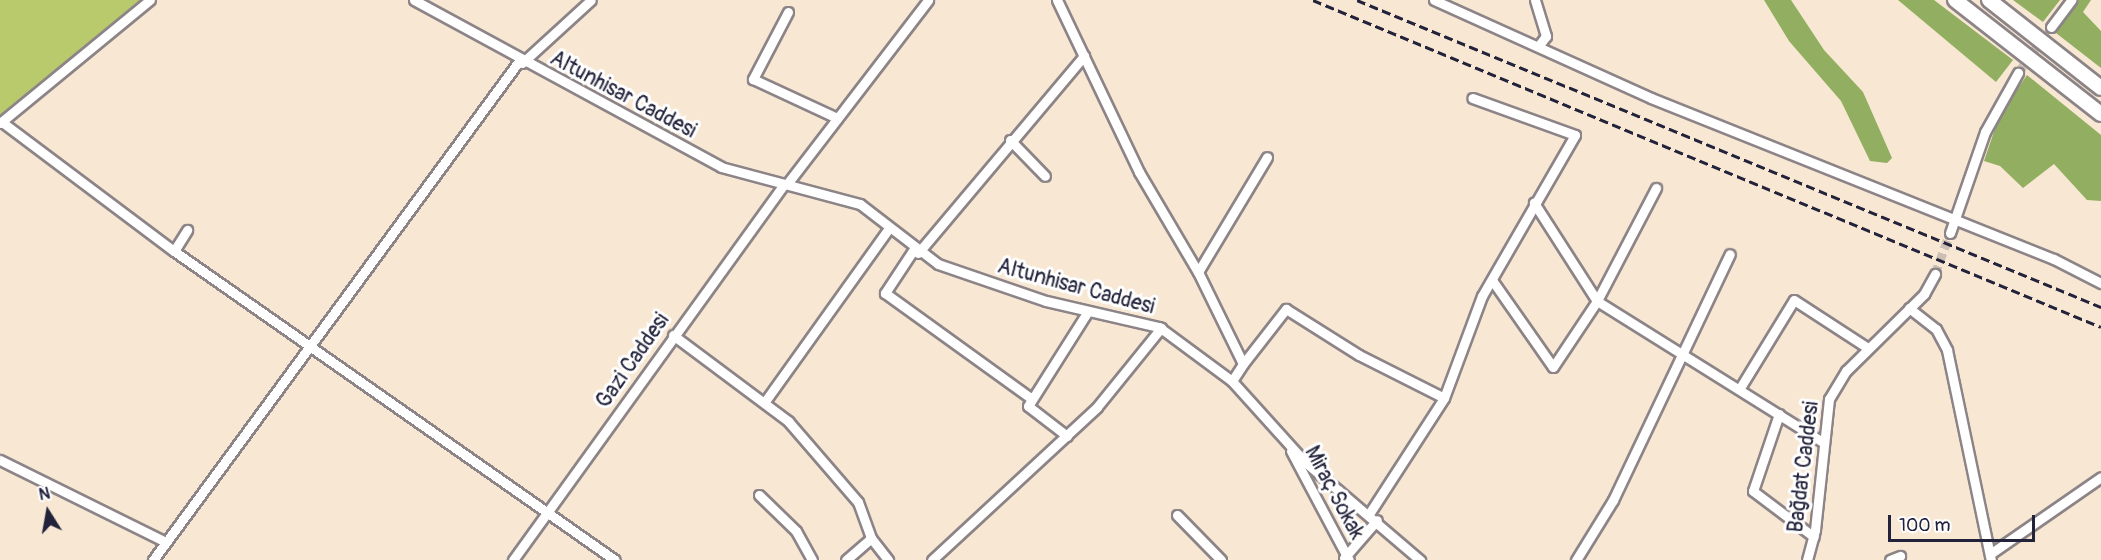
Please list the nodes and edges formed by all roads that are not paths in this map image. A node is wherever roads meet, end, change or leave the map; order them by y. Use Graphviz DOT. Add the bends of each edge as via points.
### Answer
graph roads {
  1 [pos="150,0"];
  2 [pos="414,0"];
  3 [pos="591,0"];
  4 [pos="928,0"];
  5 [pos="1058,0"];
  6 [pos="1434,0"];
  7 [pos="1534,0"];
  8 [pos="1954,0"];
  9 [pos="1989,0"];
  10 [pos="2071,0"];
  11 [pos="788,12"];
  12 [pos="2051,27"];
  13 [pos="1540,44"];
  14 [pos="1084,56"];
  15 [pos="521,62"];
  16 [pos="2018,73"];
  17 [pos="2101,88"];
  18 [pos="1472,98"];
  19 [pos="2101,114"];
  20 [pos="837,118"];
  21 [pos="1,123"];
  22 [pos="1010,140"];
  23 [pos="1267,157"];
  24 [pos="1045,176"];
  25 [pos="785,184"];
  26 [pos="1656,188"];
  27 [pos="1534,203"];
  28 [pos="1953,221"];
  29 [pos="889,228"];
  30 [pos="186,230"];
  31 [pos="1950,233"];
  32 [pos="174,250"];
  33 [pos="916,251"];
  34 [pos="1730,254"];
  35 [pos="1198,272"];
  36 [pos="1935,274"];
  37 [pos="1492,280"];
  38 [pos="2101,283"];
  39 [pos="1596,301"];
  40 [pos="1909,308"];
  41 [pos="1088,310"];
  42 [pos="1161,328"];
  43 [pos="673,335"];
  44 [pos="312,344"];
  45 [pos="1868,348"];
  46 [pos="1683,356"];
  47 [pos="1243,364"];
  48 [pos="1232,381"];
  49 [pos="1740,388"];
  50 [pos="1444,398"];
  51 [pos="1032,399"];
  52 [pos="766,400"];
  53 [pos="1779,414"];
  54 [pos="1067,436"];
  55 [pos="1823,442"];
  56 [pos="1287,444"];
  57 [pos="0,460"];
  58 [pos="2101,477"];
  59 [pos="759,495"];
  60 [pos="1369,513"];
  61 [pos="546,515"];
  62 [pos="1177,515"];
  63 [pos="1377,520"];
  64 [pos="1814,537"];
  65 [pos="871,538"];
  66 [pos="166,542"];
  67 [pos="1900,556"];
  68 [pos="1991,557"];
  69 [pos="1346,559"];
  70 [pos="153,560"];
  71 [pos="513,560"];
  72 [pos="615,560"];
  73 [pos="812,560"];
  74 [pos="846,560"];
  75 [pos="888,560"];
  76 [pos="932,560"];
  77 [pos="1221,560"];
  78 [pos="1420,560"];
  79 [pos="1576,560"];
  80 [pos="1807,560"];
  81 [pos="1890,560"];
  1 -- 21 [label="street"];
  2 -- 15 [label="street, Altunhisar Caddesi"];
  3 -- 15 [label="street"];
  4 -- 20 [label="street, Gazi Caddesi"];
  5 -- 14 [label="street"];
  6 -- 13 [label="street"];
  7 -- 13 [label="street" via="1546,31"];
  8 -- 19 [label="highway"];
  9 -- 17 [label="highway"];
  10 -- 12 [label="street"];
  11 -- 20 [label="street" via="753,79"];
  13 -- 28 [label="street" via="1651,99"];
  14 -- 22 [label="street"];
  14 -- 35 [label="street" via="1139,172"];
  15 -- 25 [label="street, Altunhisar Caddesi" via="721,167"];
  15 -- 44 [label="street"];
  16 -- 28 [label="street" via="1994,111"];
  18 -- 27 [label="street" via="1575,135"];
  20 -- 25 [label="street, Gazi Caddesi"];
  21 -- 32 [label="street"];
  22 -- 24 [label="street"];
  22 -- 33 [label="street"];
  23 -- 35 [label="street"];
  25 -- 29 [label="street, Altunhisar Caddesi" via="847,197"];
  25 -- 43 [label="street, Gazi Caddesi"];
  26 -- 39 [label="street"];
  27 -- 37 [label="street"];
  27 -- 39 [label="street"];
  28 -- 31 [label="street"];
  28 -- 38 [label="street"];
  29 -- 33 [label="street, Altunhisar Caddesi"];
  29 -- 52 [label="street"];
  30 -- 32 [label="street"];
  32 -- 44 [label="street"];
  33 -- 41 [label="street, Altunhisar Caddesi" via="988,283"];
  33 -- 51 [label="street" via="885,293"];
  34 -- 46 [label="street"];
  35 -- 47 [label="street"];
  36 -- 40 [label="street, Bağdat Caddesi"];
  37 -- 39 [label="street" via="1553,367"];
  37 -- 50 [label="street"];
  39 -- 46 [label="street"];
  40 -- 45 [label="street, Bağdat Caddesi"];
  40 -- 68 [label="street" via="1936,329 1947,350"];
  41 -- 42 [label="street, Altunhisar Caddesi"];
  41 -- 51 [label="street"];
  42 -- 48 [label="street, Altunhisar Caddesi"];
  42 -- 54 [label="street" via="1120,382"];
  43 -- 52 [label="street"];
  43 -- 61 [label="street, Gazi Caddesi"];
  44 -- 61 [label="street"];
  44 -- 66 [label="street"];
  45 -- 49 [label="street" via="1794,300"];
  45 -- 55 [label="street, Bağdat Caddesi" via="1829,399"];
  46 -- 49 [label="street"];
  46 -- 79 [label="street" via="1613,500"];
  47 -- 48 [label="street"];
  47 -- 50 [label="street" via="1286,309 1359,355"];
  48 -- 56 [label="street, Altunhisar Caddesi"];
  49 -- 53 [label="street"];
  50 -- 60 [label="street"];
  51 -- 54 [label="street" via="1028,406"];
  52 -- 65 [label="street" via="852,495 867,518"];
  53 -- 55 [label="street"];
  53 -- 64 [label="street" via="1753,491"];
  54 -- 76 [label="street"];
  55 -- 64 [label="street, Bağdat Caddesi"];
  56 -- 60 [label="street, Altunhisar Caddesi"];
  56 -- 69 [label="street, Miraç Sokak"];
  57 -- 66 [label="street"];
  58 -- 68 [label="street"];
  59 -- 73 [label="street" via="796,531"];
  60 -- 63 [label="street, Altunhisar Caddesi"];
  61 -- 71 [label="street, Gazi Caddesi"];
  61 -- 72 [label="street"];
  62 -- 77 [label="street"];
  63 -- 69 [label="street"];
  63 -- 78 [label="street"];
  64 -- 80 [label="street, Bağdat Caddesi"];
  65 -- 74 [label="street"];
  65 -- 75 [label="street"];
  66 -- 70 [label="street"];
  67 -- 81 [label="street"];
}
